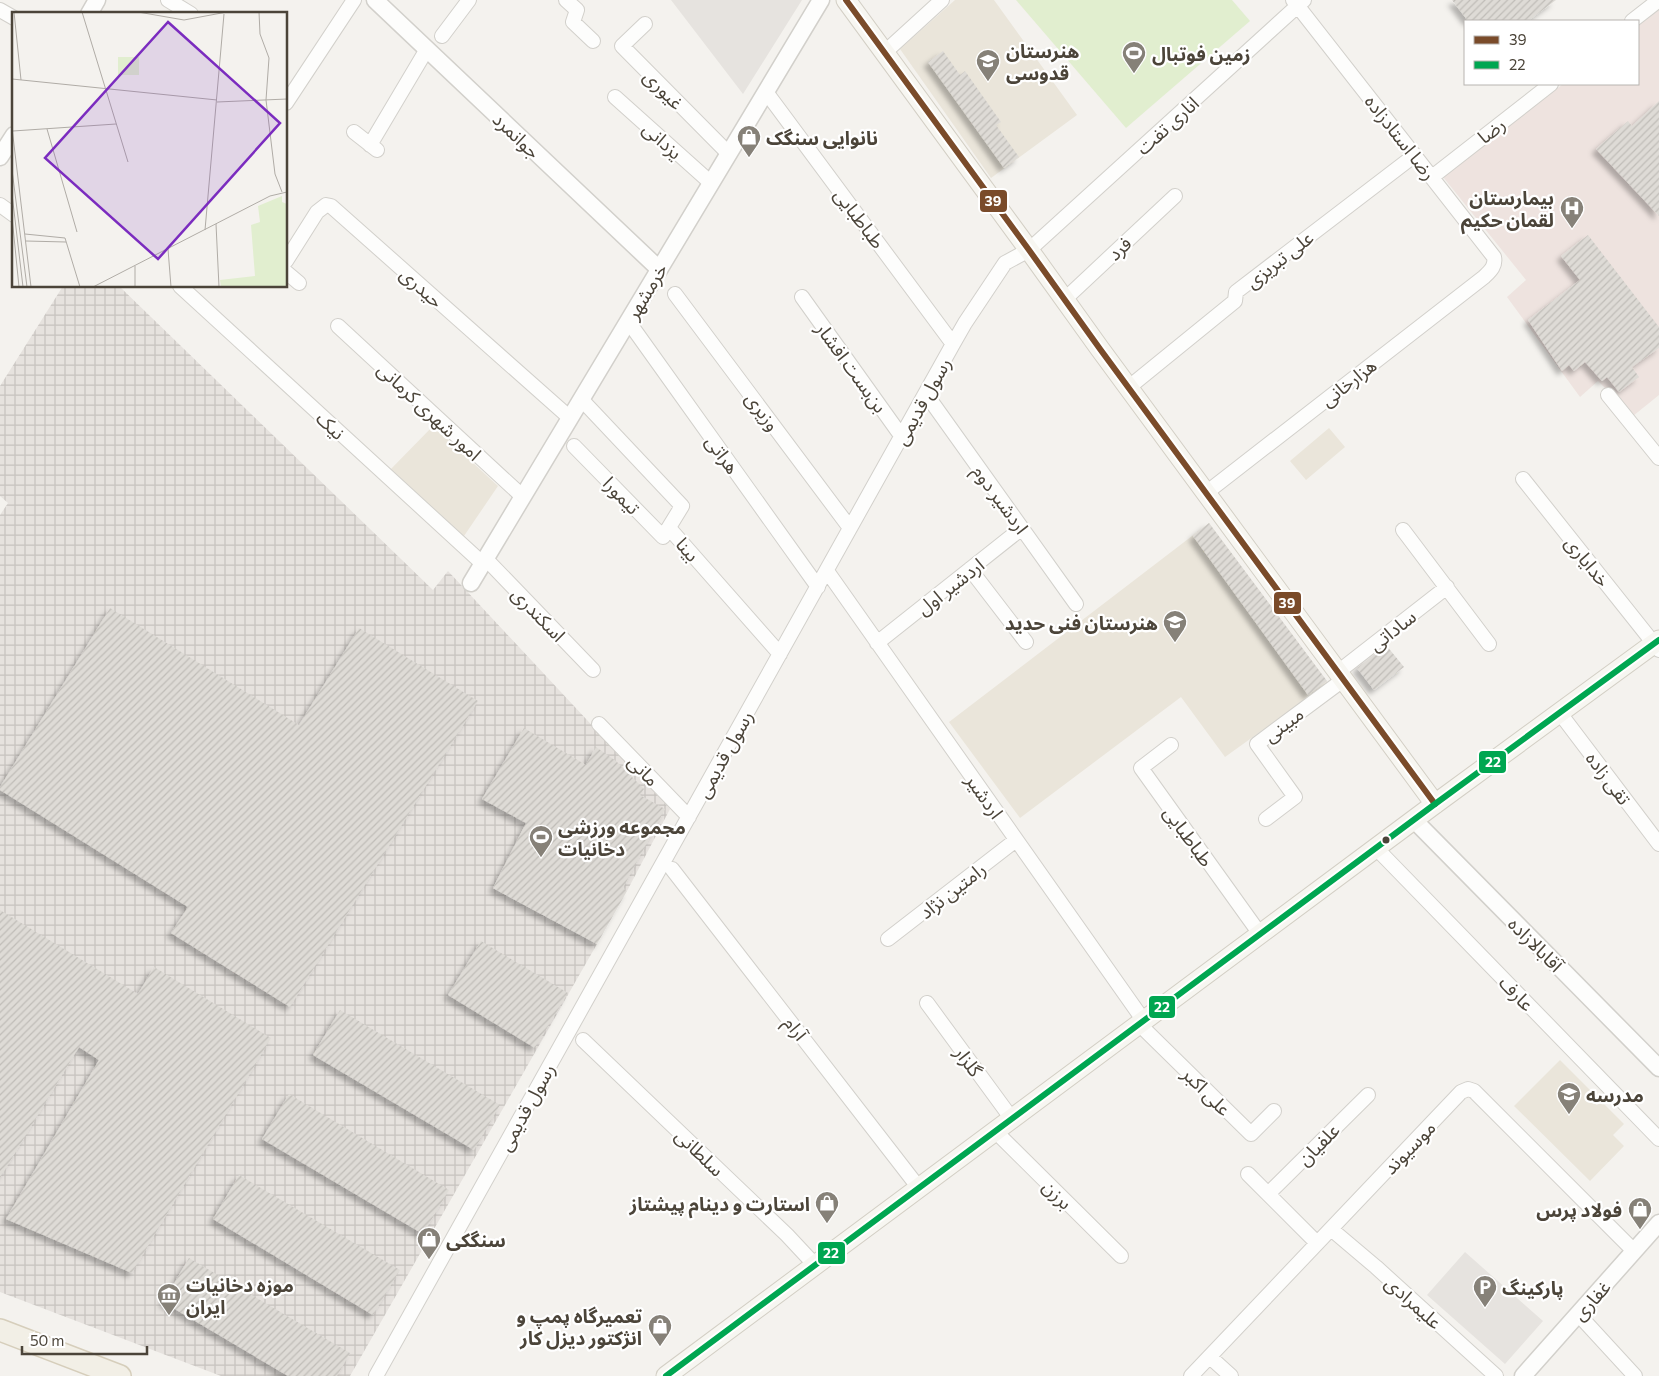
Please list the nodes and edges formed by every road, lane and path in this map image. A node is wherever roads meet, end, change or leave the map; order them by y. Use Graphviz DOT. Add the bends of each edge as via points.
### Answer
graph roads {
  1 [pos="97,0"];
  2 [pos="168,0"];
  3 [pos="354,0"];
  4 [pos="375,0"];
  5 [pos="469,0"];
  6 [pos="566,0"];
  7 [pos="822,0"];
  8 [pos="846,0"];
  9 [pos="942,0"];
  10 [pos="1659,0"];
  11 [pos="1298,2"];
  12 [pos="0,10"];
  13 [pos="90,12"];
  14 [pos="188,12"];
  15 [pos="12,17"];
  16 [pos="1633,20"];
  17 [pos="645,24"];
  18 [pos="442,36"];
  19 [pos="593,41"];
  20 [pos="427,49"];
  21 [pos="884,53"];
  22 [pos="1550,85"];
  23 [pos="766,92"];
  24 [pos="615,97"];
  25 [pos="288,100"];
  26 [pos="354,132"];
  27 [pos="12,138"];
  28 [pos="729,154"];
  29 [pos="1415,155"];
  30 [pos="0,158"];
  31 [pos="1432,177"];
  32 [pos="711,183"];
  33 [pos="1174,196"];
  34 [pos="0,206"];
  35 [pos="12,214"];
  36 [pos="1029,250"];
  37 [pos="288,258"];
  38 [pos="659,269"];
  39 [pos="1490,271"];
  40 [pos="288,274"];
  41 [pos="299,283"];
  42 [pos="182,288"];
  43 [pos="675,294"];
  44 [pos="802,297"];
  45 [pos="1064,300"];
  46 [pos="628,321"];
  47 [pos="338,326"];
  48 [pos="954,344"];
  49 [pos="1128,388"];
  50 [pos="926,394"];
  51 [pos="1608,395"];
  52 [pos="581,399"];
  53 [pos="570,418"];
  54 [pos="902,437"];
  55 [pos="574,446"];
  56 [pos="1659,458"];
  57 [pos="1523,479"];
  58 [pos="1206,493"];
  59 [pos="522,496"];
  60 [pos="669,528"];
  61 [pos="850,528"];
  62 [pos="1022,528"];
  63 [pos="1403,530"];
  64 [pos="484,561"];
  65 [pos="970,570"];
  66 [pos="827,571"];
  67 [pos="470,582"];
  68 [pos="818,587"];
  69 [pos="1447,588"];
  70 [pos="1076,604"];
  71 [pos="1026,642"];
  72 [pos="878,643"];
  73 [pos="1489,644"];
  74 [pos="1657,644"];
  75 [pos="780,654"];
  76 [pos="593,670"];
  77 [pos="1341,676"];
  78 [pos="1558,712"];
  79 [pos="600,724"];
  80 [pos="1171,745"];
  81 [pos="1435,804"];
  82 [pos="688,817"];
  83 [pos="1266,819"];
  84 [pos="1414,820"];
  85 [pos="1016,840"];
  86 [pos="1659,844"];
  87 [pos="1376,848"];
  88 [pos="672,869"];
  89 [pos="1260,934"];
  90 [pos="888,939"];
  91 [pos="927,1002"];
  92 [pos="1141,1022"];
  93 [pos="583,1040"];
  94 [pos="1659,1068"];
  95 [pos="1368,1095"];
  96 [pos="1274,1110"];
  97 [pos="1012,1119"];
  98 [pos="995,1131"];
  99 [pos="1659,1138"];
  100 [pos="1248,1174"];
  101 [pos="919,1188"];
  102 [pos="1269,1193"];
  103 [pos="1659,1223"];
  104 [pos="1331,1229"];
  105 [pos="1317,1243"];
  106 [pos="1634,1251"];
  107 [pos="1121,1256"];
  108 [pos="815,1265"];
  109 [pos="1578,1314"];
  110 [pos="0,1330"];
  111 [pos="1210,1357"];
  112 [pos="120,1376"];
  113 [pos="376,1376"];
  114 [pos="666,1376"];
  115 [pos="1191,1376"];
  116 [pos="1231,1376"];
  117 [pos="1496,1376"];
  118 [pos="1523,1376"];
  119 [pos="1635,1376"];
  1 -- 13 [label="street"];
  2 -- 14 [label="street"];
  3 -- 25 [label="street"];
  4 -- 20 [label="street, جوانمرد"];
  5 -- 18 [label="street"];
  6 -- 19 [label="street" via="577,10 573,22"];
  7 -- 23 [label="street, خرمشهر"];
  8 -- 21 [label="main road"];
  9 -- 21 [label="street"];
  10 -- 16 [label="street"];
  11 -- 29 [label="street, رضا استادزاده"];
  11 -- 36 [label="street, اناری تفت"];
  12 -- 15 [label="street"];
  17 -- 28 [label="street, غیوری" via="622,46"];
  20 -- 26 [label="street" via="374,148"];
  20 -- 38 [label="street, جوانمرد"];
  21 -- 36 [label="main road"];
  22 -- 31 [label="street, رضا"];
  23 -- 28 [label="street, خرمشهر"];
  23 -- 48 [label="street, طباطبایی"];
  24 -- 32 [label="street, یزدانی"];
  27 -- 30 [label="street"];
  28 -- 32 [label="street, خرمشهر"];
  29 -- 31 [label="street, رضا استادزاده"];
  29 -- 49 [label="street, علی تبریزی" via="1236,292 1235,302"];
  31 -- 39 [label="street, رضا استادزاده" via="1494,257"];
  32 -- 38 [label="street, خرمشهر"];
  33 -- 45 [label="street, فرد"];
  34 -- 35 [label="street"];
  36 -- 45 [label="main road"];
  36 -- 48 [label="street, رسول قدیمی" via="1006,263"];
  37 -- 53 [label="street, حیدری" via="317,212 326,205 331,206"];
  38 -- 46 [label="street, خرمشهر"];
  39 -- 58 [label="street, هزارخانی"];
  40 -- 41 [label="street"];
  42 -- 64 [label="street, نیک"];
  43 -- 61 [label="street, وزیری"];
  44 -- 54 [label="street, بن‌بست افشار"];
  45 -- 49 [label="main road"];
  46 -- 52 [label="street, خرمشهر"];
  46 -- 68 [label="street, هراتی"];
  47 -- 59 [label="street, امور شهری کرمانی"];
  48 -- 50 [label="street, رسول قدیمی"];
  49 -- 58 [label="main road"];
  50 -- 54 [label="street, رسول قدیمی"];
  50 -- 62 [label="street, اردشیر دوم"];
  51 -- 56 [label="street"];
  52 -- 53 [label="street, خرمشهر"];
  52 -- 60 [label="street, بینا" via="682,506"];
  53 -- 59 [label="street, خرمشهر"];
  54 -- 61 [label="street, رسول قدیمی"];
  55 -- 60 [label="street, تیمورا" via="663,537"];
  57 -- 74 [label="street, خدایاری"];
  58 -- 77 [label="main road"];
  59 -- 64 [label="street, خرمشهر"];
  60 -- 75 [label="street, بینا"];
  61 -- 66 [label="street, رسول قدیمی"];
  62 -- 65 [label="street, اردشیر اول"];
  62 -- 70 [label="street, اردشیر دوم"];
  63 -- 69 [label="street"];
  64 -- 67 [label="street, خرمشهر"];
  64 -- 76 [label="street, اسکندری"];
  65 -- 71 [label="street"];
  65 -- 72 [label="street, اردشیر اول"];
  66 -- 68 [label="street, رسول قدیمی"];
  66 -- 72 [label="street, اردشیر"];
  68 -- 75 [label="street, رسول قدیمی"];
  69 -- 73 [label="street"];
  69 -- 77 [label="street, ساداتی"];
  72 -- 85 [label="street, اردشیر"];
  74 -- 78 [label="main road"];
  75 -- 82 [label="street, رسول قدیمی"];
  77 -- 81 [label="main road"];
  77 -- 83 [label="street, مبینی" via="1257,744 1295,797"];
  78 -- 81 [label="main road"];
  78 -- 86 [label="street, تقی زاده"];
  79 -- 82 [label="street, مانی"];
  80 -- 89 [label="street, طباطبایی" via="1141,768"];
  81 -- 84 [label="main road"];
  82 -- 113 [label="street, رسول قدیمی"];
  84 -- 87 [label="main road"];
  84 -- 94 [label="street, آقابالازاده"];
  85 -- 90 [label="street, رامتین نژاد"];
  85 -- 92 [label="street, اردشیر"];
  87 -- 89 [label="main road"];
  87 -- 99 [label="street, عارف"];
  88 -- 101 [label="street, آرام"];
  89 -- 92 [label="main road"];
  91 -- 97 [label="street, گلزار"];
  92 -- 96 [label="street, علی اکبر" via="1251,1134"];
  92 -- 97 [label="main road"];
  93 -- 108 [label="street, سلطانی"];
  95 -- 102 [label="street, علفیان"];
  97 -- 98 [label="main road"];
  98 -- 101 [label="main road"];
  98 -- 107 [label="street, برزن"];
  100 -- 102 [label="street"];
  101 -- 108 [label="main road"];
  102 -- 105 [label="street"];
  103 -- 106 [label="street, غفاری"];
  104 -- 105 [label="street, موسیوند"];
  104 -- 106 [label="street, موسیوند" via="1461,1092 1468,1089"];
  104 -- 117 [label="street, علیمرادی"];
  105 -- 111 [label="street, موسیوند"];
  106 -- 109 [label="street, غفاری"];
  108 -- 114 [label="main road"];
  109 -- 118 [label="street, غفاری"];
  109 -- 119 [label="street"];
  110 -- 112 [label="main road"];
  111 -- 115 [label="street, موسیوند"];
  111 -- 116 [label="street"];
}
